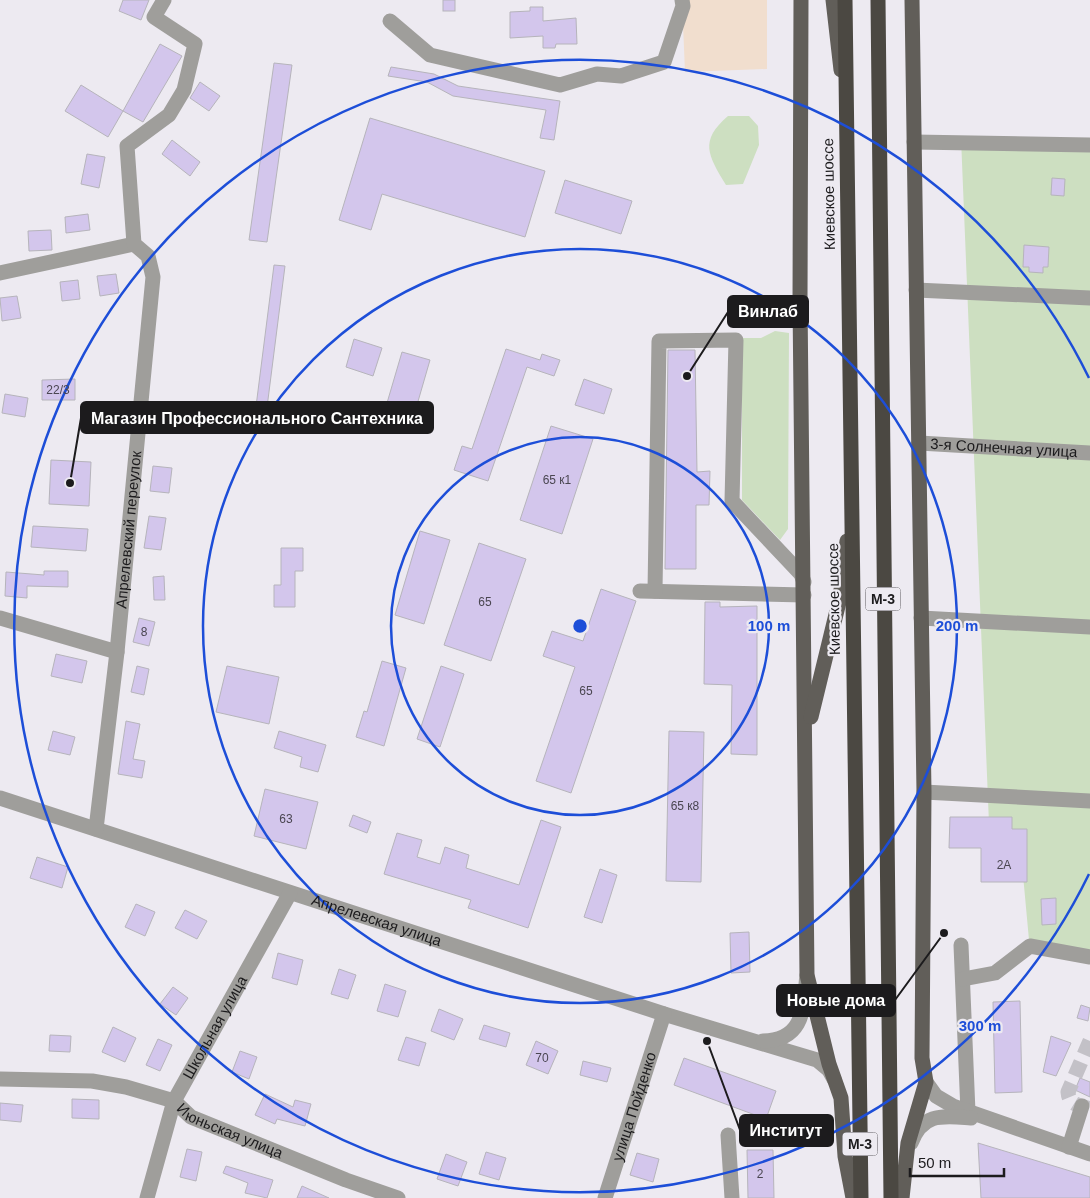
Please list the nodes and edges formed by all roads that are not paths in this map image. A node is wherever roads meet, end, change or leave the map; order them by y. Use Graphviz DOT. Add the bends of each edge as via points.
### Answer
graph roads {
  1 [pos="164,0"];
  2 [pos="682,0"];
  3 [pos="801,0"];
  4 [pos="833,0"];
  5 [pos="845,0"];
  6 [pos="878,0"];
  7 [pos="912,0"];
  8 [pos="390,21"];
  9 [pos="845,95"];
  10 [pos="914,142"];
  11 [pos="1090,145"];
  12 [pos="134,244"];
  13 [pos="0,273"];
  14 [pos="916,290"];
  15 [pos="1090,298"];
  16 [pos="919,443"];
  17 [pos="1090,453"];
  18 [pos="850,518"];
  19 [pos="804,588"];
  20 [pos="640,590"];
  21 [pos="655,591"];
  22 [pos="0,618"];
  23 [pos="921,618"];
  24 [pos="1090,627"];
  25 [pos="117,652"];
  26 [pos="804,780"];
  27 [pos="924,792"];
  28 [pos="0,798"];
  29 [pos="1090,801"];
  30 [pos="96,829"];
  31 [pos="290,893"];
  32 [pos="961,945"];
  33 [pos="1090,958"];
  34 [pos="807,975"];
  35 [pos="963,979"];
  36 [pos="664,1014"];
  37 [pos="754,1042"];
  38 [pos="0,1079"];
  39 [pos="926,1082"];
  40 [pos="838,1086"];
  41 [pos="174,1101"];
  42 [pos="1082,1106"];
  43 [pos="968,1112"];
  44 [pos="986,1119"];
  45 [pos="728,1135"];
  46 [pos="1069,1147"];
  47 [pos="1090,1154"];
  48 [pos="906,1156"];
  49 [pos="147,1198"];
  50 [pos="398,1198"];
  51 [pos="606,1198"];
  52 [pos="732,1198"];
  53 [pos="853,1198"];
  54 [pos="861,1198"];
  55 [pos="891,1198"];
  56 [pos="902,1198"];
  1 -- 12 [label="street" via="154,17 195,44 184,90 169,115 127,146"];
  2 -- 8 [label="street" via="683,6 664,62 621,76 597,74 560,85 430,55"];
  3 -- 19 [label="main road" via="800,302"];
  4 -- 9 [label="main road"];
  5 -- 9 [label="highway, Киевское шоссе / М-3"];
  6 -- 55 [label="highway, М-3"];
  7 -- 10 [label="main road"];
  9 -- 18 [label="highway, Киевское шоссе / М-3"];
  10 -- 11 [label="street"];
  10 -- 14 [label="main road"];
  12 -- 13 [label="street"];
  12 -- 25 [label="street, Апрелевский переулок" via="148,256 153,277"];
  14 -- 15 [label="street"];
  14 -- 16 [label="main road"];
  16 -- 17 [label="street, 3-я Солнечная улица"];
  16 -- 23 [label="main road"];
  18 -- 26 [label="main road" via="840,598 812,706"];
  18 -- 54 [label="highway, Киевское шоссе / М-3"];
  19 -- 21 [label="street"];
  19 -- 21 [label="street" via="800,574 732,501 736,340 659,341"];
  19 -- 26 [label="main road"];
  20 -- 21 [label="street"];
  22 -- 25 [label="street"];
  23 -- 24 [label="street"];
  23 -- 27 [label="main road"];
  25 -- 30 [label="street, Апрелевский переулок"];
  26 -- 34 [label="main road"];
  27 -- 29 [label="street"];
  27 -- 39 [label="main road" via="922,1058"];
  28 -- 30 [label="street, Апрелевская улица"];
  30 -- 31 [label="street, Апрелевская улица"];
  31 -- 36 [label="street, Апрелевская улица"];
  31 -- 41 [label="street, Школьная улица"];
  32 -- 35 [label="street"];
  33 -- 35 [label="street" via="1030,946 1002,970"];
  34 -- 37 [label="street" via="802,1015 797,1026 778,1040"];
  34 -- 40 [label="main road" via="829,1064"];
  35 -- 43 [label="street"];
  36 -- 37 [label="street, Апрелевская улица"];
  36 -- 51 [label="street, улица Пойденко"];
  37 -- 40 [label="street, Апрелевская улица" via="816,1060 829,1070"];
  38 -- 41 [label="street, Июньская улица" via="92,1082 126,1087"];
  39 -- 43 [label="street" via="936,1096"];
  39 -- 48 [label="main road"];
  40 -- 53 [label="main road"];
  41 -- 49 [label="street, Школьная улица"];
  41 -- 50 [label="street, Июньская улица" via="191,1117"];
  42 -- 46 [label="street"];
  43 -- 44 [label="street"];
  44 -- 46 [label="street"];
  44 -- 48 [label="street" via="943,1116 928,1121 916,1131"];
  45 -- 52 [label="street"];
  46 -- 47 [label="street"];
  48 -- 56 [label="main road"];
}
